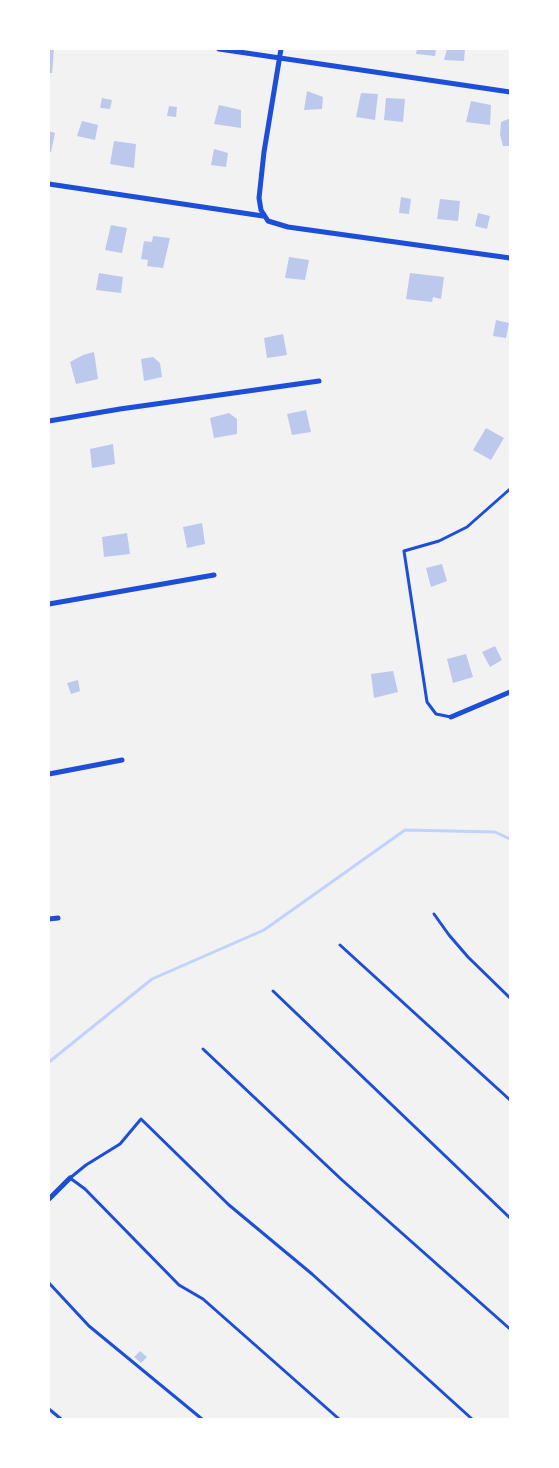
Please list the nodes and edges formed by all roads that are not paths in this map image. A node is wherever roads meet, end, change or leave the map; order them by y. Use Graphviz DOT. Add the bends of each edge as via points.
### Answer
graph roads {
  1 [pos="219,49"];
  2 [pos="281,49"];
  3 [pos="279,58"];
  4 [pos="510,92"];
  5 [pos="49,184"];
  6 [pos="264,216"];
  7 [pos="510,258"];
  8 [pos="320,381"];
  9 [pos="49,421"];
  10 [pos="510,490"];
  11 [pos="214,575"];
  12 [pos="49,604"];
  13 [pos="510,692"];
  14 [pos="451,717"];
  15 [pos="122,760"];
  16 [pos="49,774"];
  17 [pos="434,914"];
  18 [pos="58,918"];
  19 [pos="49,919"];
  20 [pos="340,945"];
  21 [pos="273,991"];
  22 [pos="510,998"];
  23 [pos="203,1049"];
  24 [pos="510,1100"];
  25 [pos="70,1178"];
  26 [pos="49,1199"];
  27 [pos="510,1218"];
  28 [pos="49,1283"];
  29 [pos="510,1329"];
  30 [pos="49,1409"];
  31 [pos="61,1419"];
  32 [pos="202,1419"];
  33 [pos="339,1419"];
  34 [pos="472,1419"];
  1 -- 3 [label="street"];
  2 -- 3 [label="street"];
  3 -- 4 [label="street"];
  3 -- 6 [label="street" via="260,182 259,198"];
  5 -- 6 [label="street"];
  6 -- 7 [label="street" via="268,222 288,227"];
  8 -- 9 [label="street"];
  10 -- 14 [label="lane" via="467,527 440,541 404,552 427,702 436,714"];
  11 -- 12 [label="street"];
  13 -- 14 [label="street"];
  15 -- 16 [label="street"];
  17 -- 22 [label="lane" via="468,957"];
  18 -- 19 [label="street"];
  20 -- 24 [label="lane"];
  21 -- 27 [label="lane"];
  23 -- 29 [label="lane" via="342,1180"];
  25 -- 26 [label="street"];
  25 -- 33 [label="lane" via="85,1188 179,1286 203,1299"];
  25 -- 34 [label="lane" via="120,1144 141,1119 229,1205 312,1274"];
  28 -- 32 [label="lane" via="89,1326"];
  30 -- 31 [label="lane"];
}
